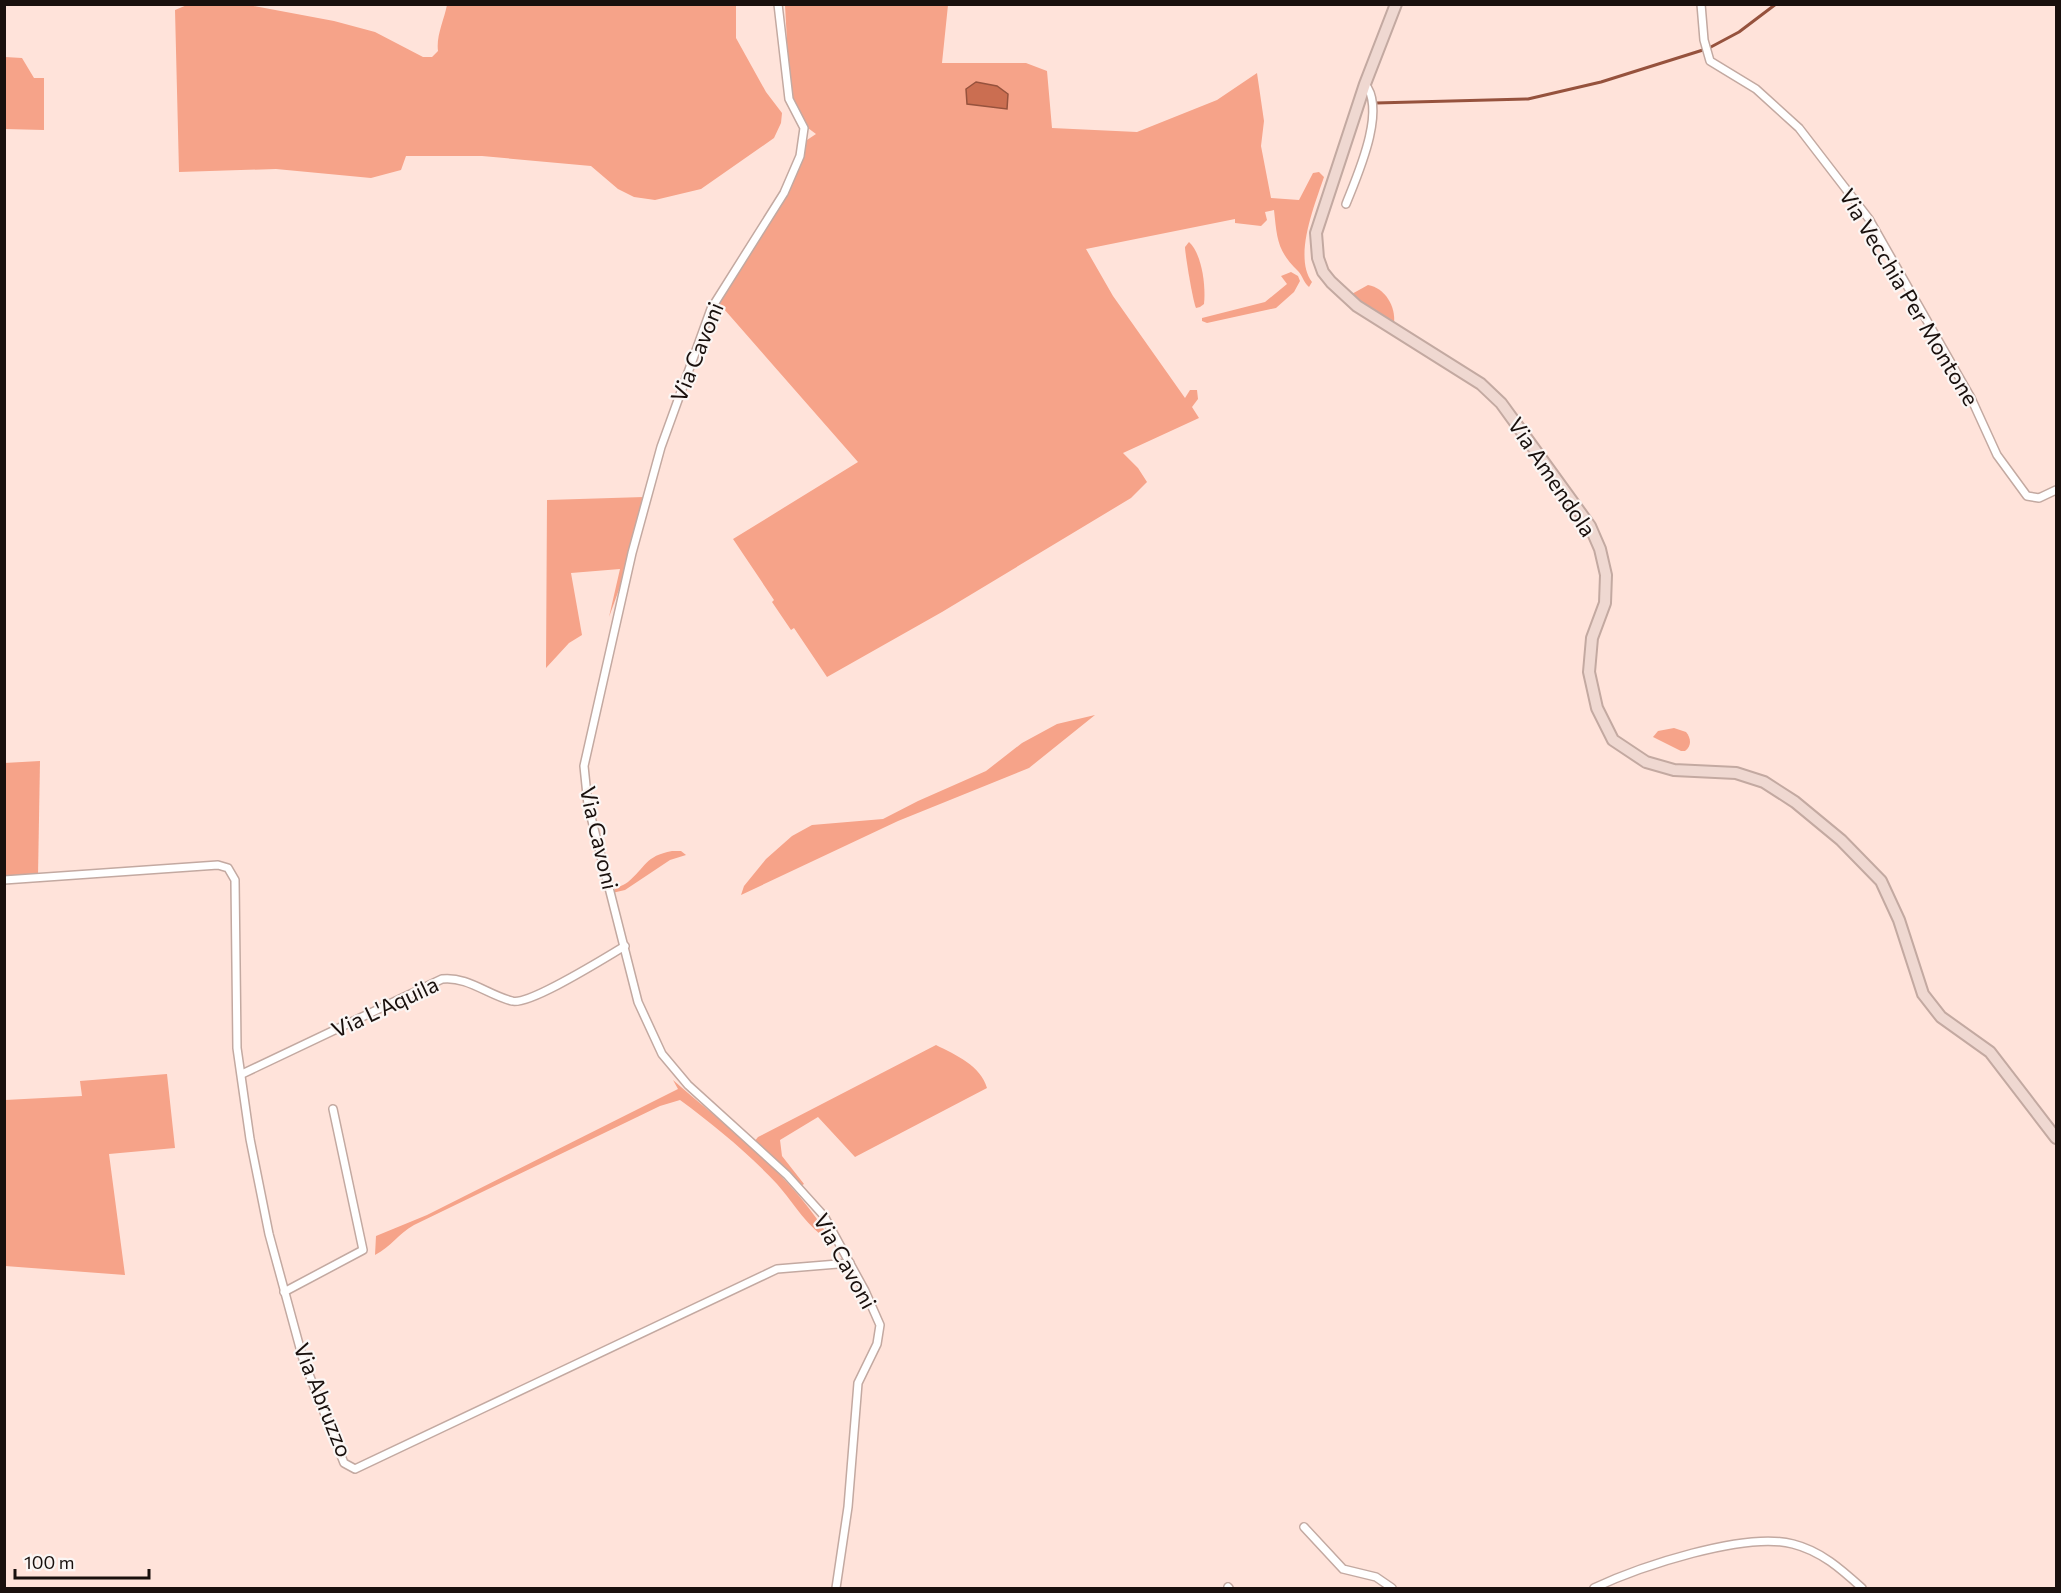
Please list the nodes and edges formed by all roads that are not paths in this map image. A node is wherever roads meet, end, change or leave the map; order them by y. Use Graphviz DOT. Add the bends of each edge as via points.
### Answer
graph roads {
  1 [pos="778,4"];
  2 [pos="1395,4"];
  3 [pos="1701,4"];
  4 [pos="1365,84"];
  5 [pos="1346,204"];
  6 [pos="2056,489"];
  7 [pos="4,880"];
  8 [pos="625,946"];
  9 [pos="242,1074"];
  10 [pos="333,1109"];
  11 [pos="2056,1138"];
  12 [pos="850,1263"];
  13 [pos="284,1292"];
  14 [pos="1304,1527"];
  15 [pos="836,1588"];
  16 [pos="1392,1588"];
  17 [pos="1594,1588"];
  18 [pos="1862,1588"];
  1 -- 8 [label="street, Via Cavoni" via="789,99 804,128 800,156 784,193 711,309 661,447 632,553 584,766 588,805"];
  2 -- 4 [label="main road, Via Amendola"];
  3 -- 6 [label="street, Via Vecchia Per Montone" via="1710,61 1756,89 1798,128 1869,219 1971,398 1997,455 2027,496 2039,498"];
  4 -- 5 [label="street" via="1373,104 1368,142"];
  4 -- 11 [label="main road, Via Amendola" via="1316,233 1315,246 1323,272 1357,306 1481,384 1501,403 1590,526 1606,575 1605,603 1592,638 1589,672 1597,708 1613,740 1646,762 1674,770 1736,773 1764,782 1841,840 1881,881 1899,920 1923,994 1941,1017 1990,1052"];
  7 -- 9 [label="street, Via Abruzzo" via="218,865 228,868 236,880 237,1048"];
  8 -- 9 [label="street, Via L'Aquila" via="537,995 515,1002 453,977 442,979"];
  8 -- 12 [label="street, Via Cavoni" via="638,1002 662,1054 688,1085 787,1175 824,1216"];
  9 -- 13 [label="street, Via Abruzzo" via="256,1171"];
  10 -- 13 [label="street" via="363,1250"];
  12 -- 13 [label="street, Via Abruzzo" via="777,1269 355,1469 344,1463 303,1359"];
  12 -- 15 [label="street, Via Cavoni" via="880,1324 877,1344 858,1383 848,1507"];
  14 -- 16 [label="street" via="1343,1569 1376,1577"];
  17 -- 18 [label="street" via="1705,1552 1771,1540 1818,1553"];
}
